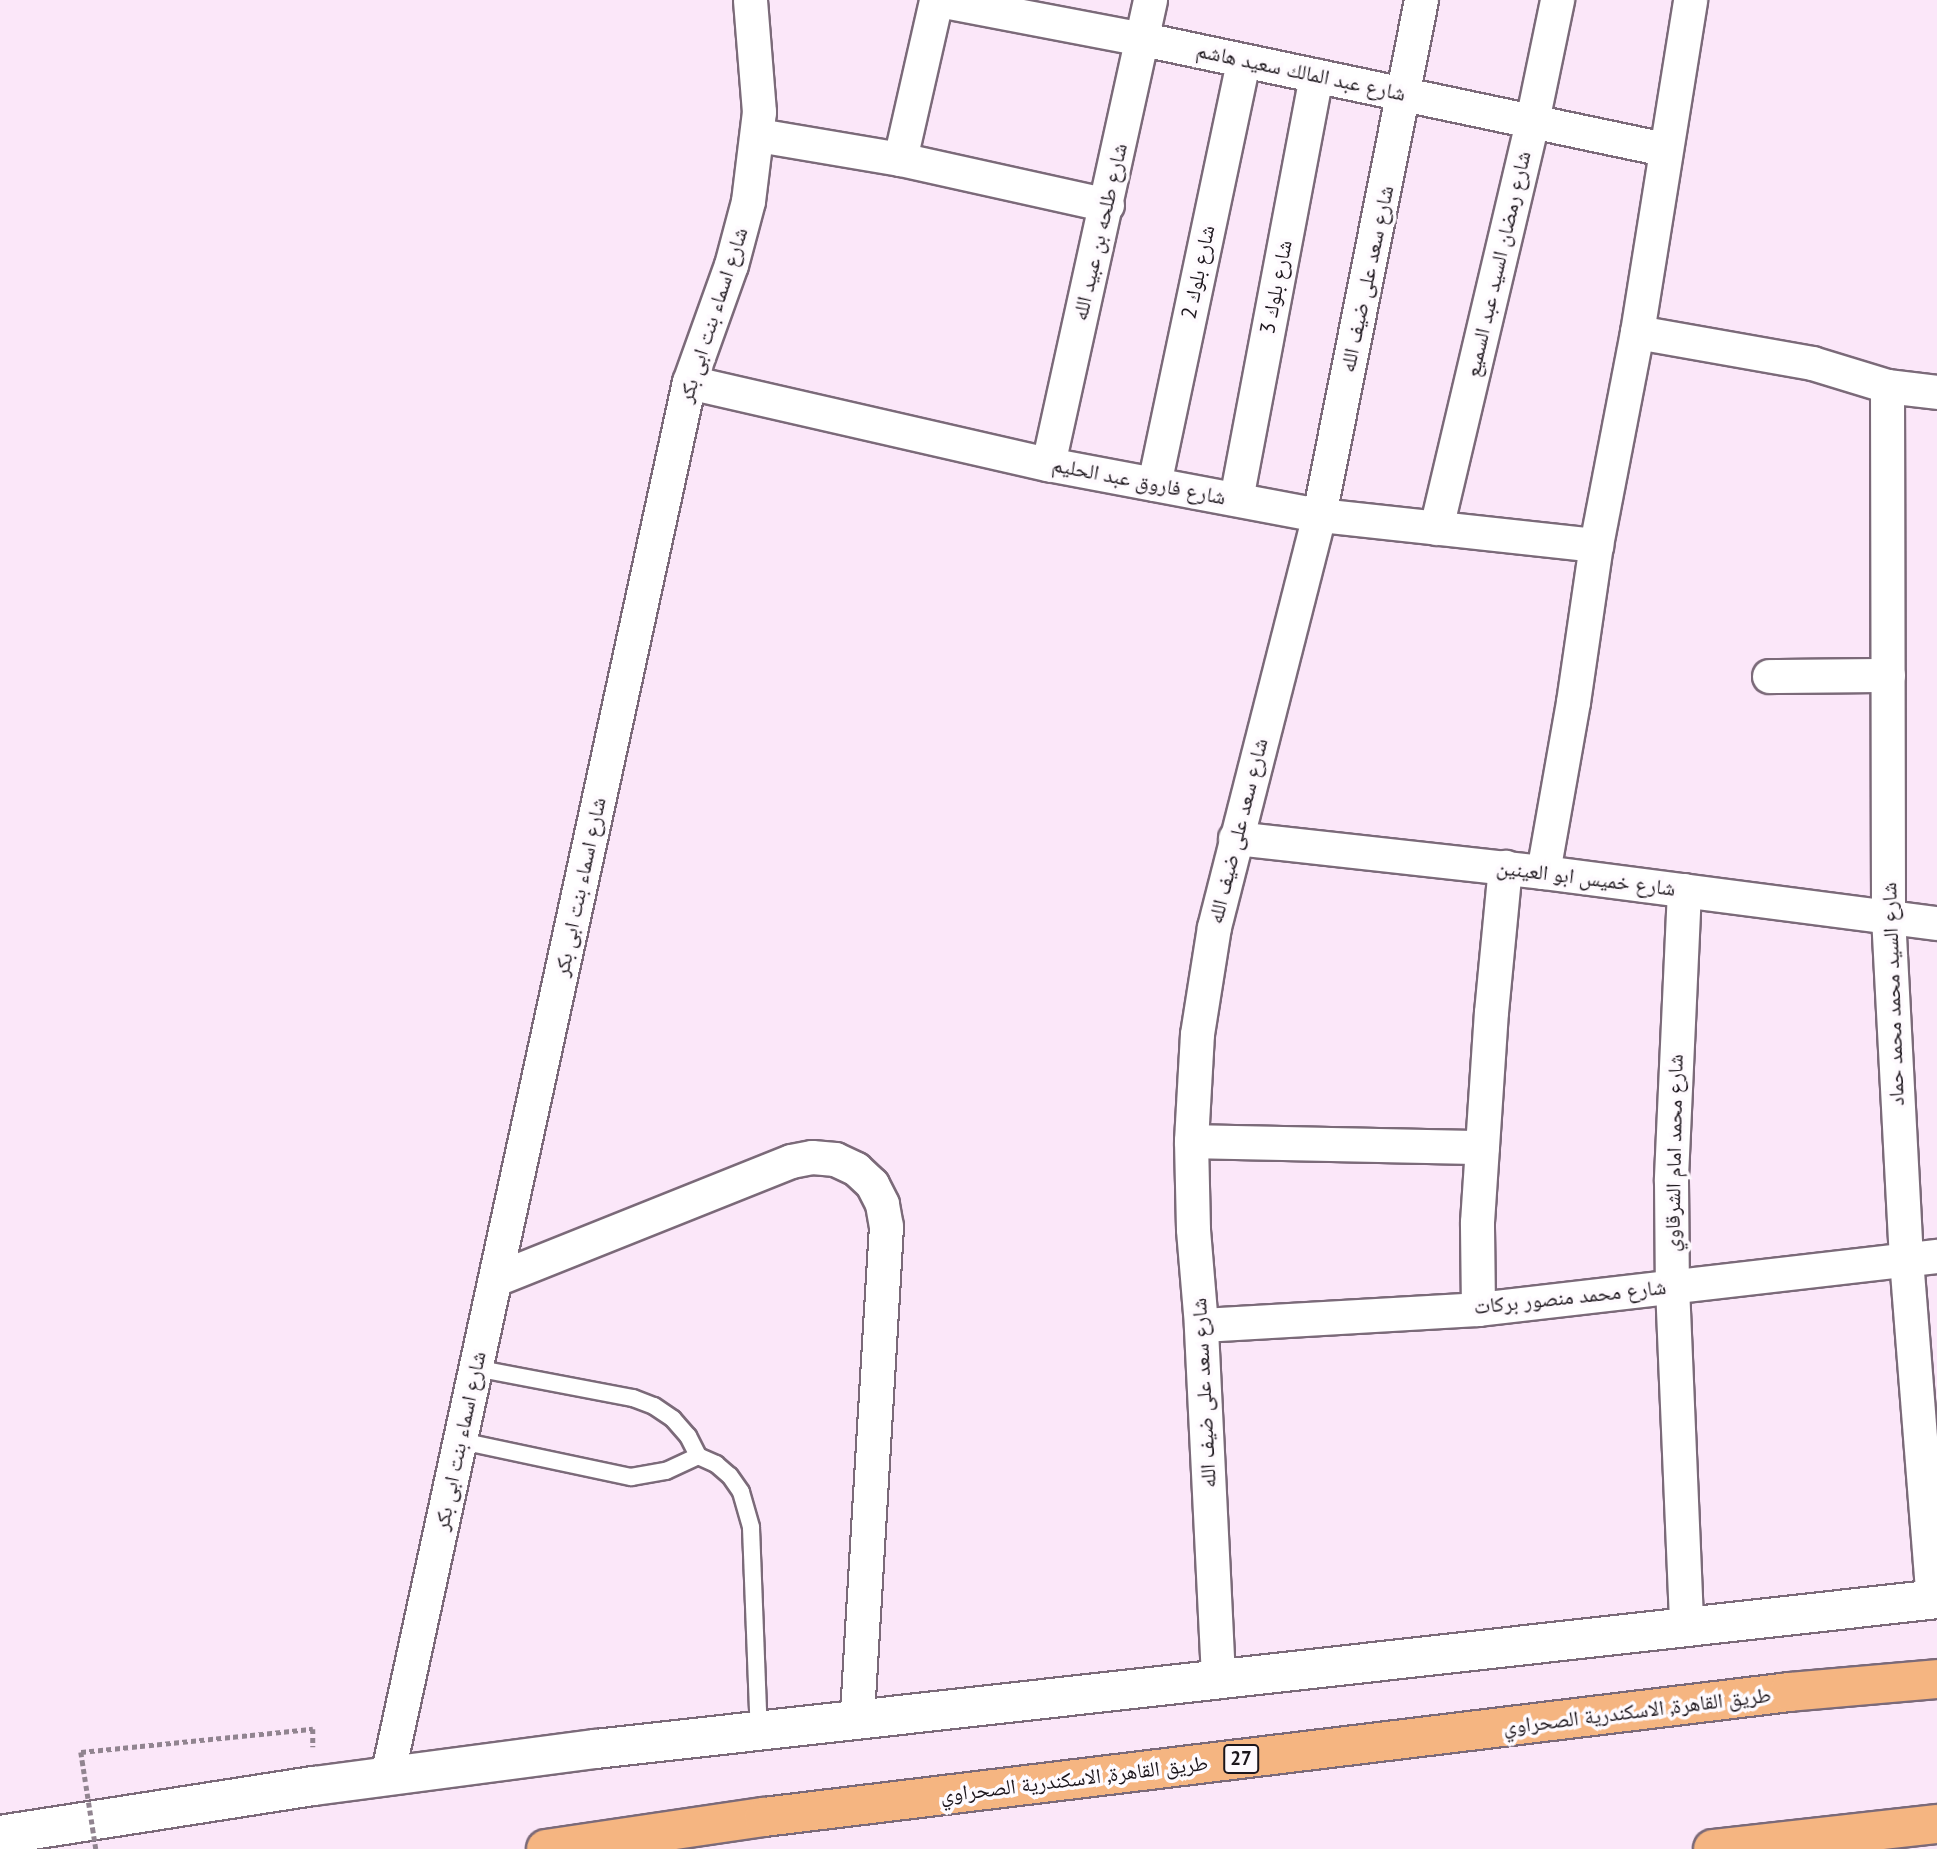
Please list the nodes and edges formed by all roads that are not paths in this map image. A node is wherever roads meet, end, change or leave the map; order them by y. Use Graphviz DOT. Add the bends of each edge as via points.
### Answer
graph roads {
  1 [pos="750,0"];
  2 [pos="937,0"];
  3 [pos="1150,0"];
  4 [pos="1421,0"];
  5 [pos="1557,0"];
  6 [pos="1690,0"];
  7 [pos="1143,39"];
  8 [pos="1243,60"];
  9 [pos="1316,75"];
  10 [pos="1405,94"];
  11 [pos="1532,121"];
  12 [pos="758,135"];
  13 [pos="1664,149"];
  14 [pos="900,159"];
  15 [pos="1107,205"];
  16 [pos="1637,332"];
  17 [pos="689,382"];
  18 [pos="1887,386"];
  19 [pos="1937,392"];
  20 [pos="1048,464"];
  21 [pos="1154,484"];
  22 [pos="1236,499"];
  23 [pos="1320,515"];
  24 [pos="1436,528"];
  25 [pos="1596,545"];
  26 [pos="1888,675"];
  27 [pos="1769,676"];
  28 [pos="1235,838"];
  29 [pos="1504,867"];
  30 [pos="1543,872"];
  31 [pos="1684,890"];
  32 [pos="1888,916"];
  33 [pos="1937,923"];
  34 [pos="1191,1141"];
  35 [pos="1482,1147"];
  36 [pos="1922,1258"];
  37 [pos="496,1279"];
  38 [pos="1672,1286"];
  39 [pos="1478,1309"];
  40 [pos="1201,1325"];
  41 [pos="475,1368"];
  42 [pos="461,1441"];
  43 [pos="698,1456"];
  44 [pos="1935,1599"];
  45 [pos="1686,1626"];
  46 [pos="1218,1677"];
  47 [pos="1937,1679"];
  48 [pos="857,1720"];
  49 [pos="759,1732"];
  50 [pos="387,1776"];
  51 [pos="1937,1824"];
  52 [pos="0,1835"];
  53 [pos="546,1849"];
  54 [pos="1713,1849"];
  1 -- 12 [label="street, شارع اسماء بنت ابى بكر"];
  2 -- 7 [label="street, شارع عبد المالك سعيد هاشم"];
  2 -- 14 [label="street"];
  3 -- 7 [label="street, شارع طلحه بن عبيد الله"];
  4 -- 10 [label="street, شارع سعد على ضيف الله"];
  5 -- 11 [label="street, شارع رمضان السيد عبد السميع"];
  6 -- 13 [label="street"];
  7 -- 8 [label="street, شارع عبد المالك سعيد هاشم"];
  7 -- 15 [label="street, شارع طلحه بن عبيد الله"];
  8 -- 9 [label="street, شارع عبد المالك سعيد هاشم"];
  8 -- 21 [label="street, شارع بلوك 2"];
  9 -- 10 [label="street, شارع عبد المالك سعيد هاشم"];
  9 -- 22 [label="street, شارع بلوك 3"];
  10 -- 11 [label="street, شارع عبد المالك سعيد هاشم"];
  10 -- 23 [label="street, شارع سعد على ضيف الله"];
  11 -- 13 [label="street, شارع عبد المالك سعيد هاشم"];
  11 -- 24 [label="street, شارع رمضان السيد عبد السميع"];
  12 -- 14 [label="street"];
  12 -- 17 [label="street, شارع اسماء بنت ابى بكر" via="741,233"];
  13 -- 16 [label="street"];
  14 -- 15 [label="street"];
  15 -- 20 [label="street, شارع طلحه بن عبيد الله"];
  16 -- 18 [label="street" via="1812,363"];
  16 -- 25 [label="street"];
  17 -- 20 [label="street, شارع فاروق عبد الحليم"];
  17 -- 37 [label="street, شارع اسماء بنت ابى بكر"];
  18 -- 19 [label="street"];
  18 -- 26 [label="street, شارع السيد محمد محمد حماد"];
  20 -- 21 [label="street, شارع فاروق عبد الحليم"];
  21 -- 22 [label="street, شارع فاروق عبد الحليم"];
  22 -- 23 [label="street, شارع فاروق عبد الحليم"];
  23 -- 24 [label="street, شارع فاروق عبد الحليم"];
  23 -- 28 [label="street, شارع سعد على ضيف الله"];
  24 -- 25 [label="street, شارع فاروق عبد الحليم"];
  25 -- 30 [label="street"];
  26 -- 27 [label="street"];
  26 -- 32 [label="street, شارع السيد محمد محمد حماد"];
  28 -- 29 [label="street, شارع خميس ابو العينين"];
  28 -- 34 [label="street, شارع سعد على ضيف الله" via="1213,927 1197,1034"];
  29 -- 30 [label="street, شارع خميس ابو العينين"];
  29 -- 35 [label="street"];
  30 -- 31 [label="street, شارع خميس ابو العينين"];
  31 -- 32 [label="street, شارع خميس ابو العينين"];
  31 -- 38 [label="street, شارع محمد امام الشرقاوي" via="1673,1084"];
  32 -- 33 [label="street, شارع خميس ابو العينين"];
  32 -- 36 [label="street, شارع السيد محمد محمد حماد"];
  34 -- 35 [label="street"];
  34 -- 40 [label="street, شارع سعد على ضيف الله"];
  35 -- 39 [label="street"];
  36 -- 38 [label="street, شارع محمد منصور بركات"];
  36 -- 44 [label="street, شارع السيد محمد محمد حماد"];
  37 -- 41 [label="street, شارع اسماء بنت ابى بكر"];
  37 -- 48 [label="street" via="791,1161 835,1159 856,1168 872,1184 886,1226"];
  38 -- 39 [label="street, شارع محمد منصور بركات"];
  38 -- 45 [label="street, شارع محمد امام الشرقاوي"];
  39 -- 40 [label="street, شارع محمد منصور بركات"];
  40 -- 46 [label="street, شارع سعد على ضيف الله"];
  41 -- 42 [label="street, شارع اسماء بنت ابى بكر"];
  41 -- 43 [label="lane" via="654,1406 688,1436"];
  42 -- 43 [label="lane" via="631,1477 666,1472"];
  42 -- 50 [label="street, شارع اسماء بنت ابى بكر"];
  43 -- 49 [label="lane" via="730,1476 748,1509"];
  44 -- 45 [label="street"];
  45 -- 46 [label="street"];
  46 -- 48 [label="street"];
  47 -- 53 [label="highway, طريق القاهرة, الاسكندرية الصحراوي / 27" via="1789,1692 792,1814"];
  48 -- 49 [label="street"];
  49 -- 50 [label="street"];
  50 -- 52 [label="street"];
  51 -- 54 [label="highway"];
}
